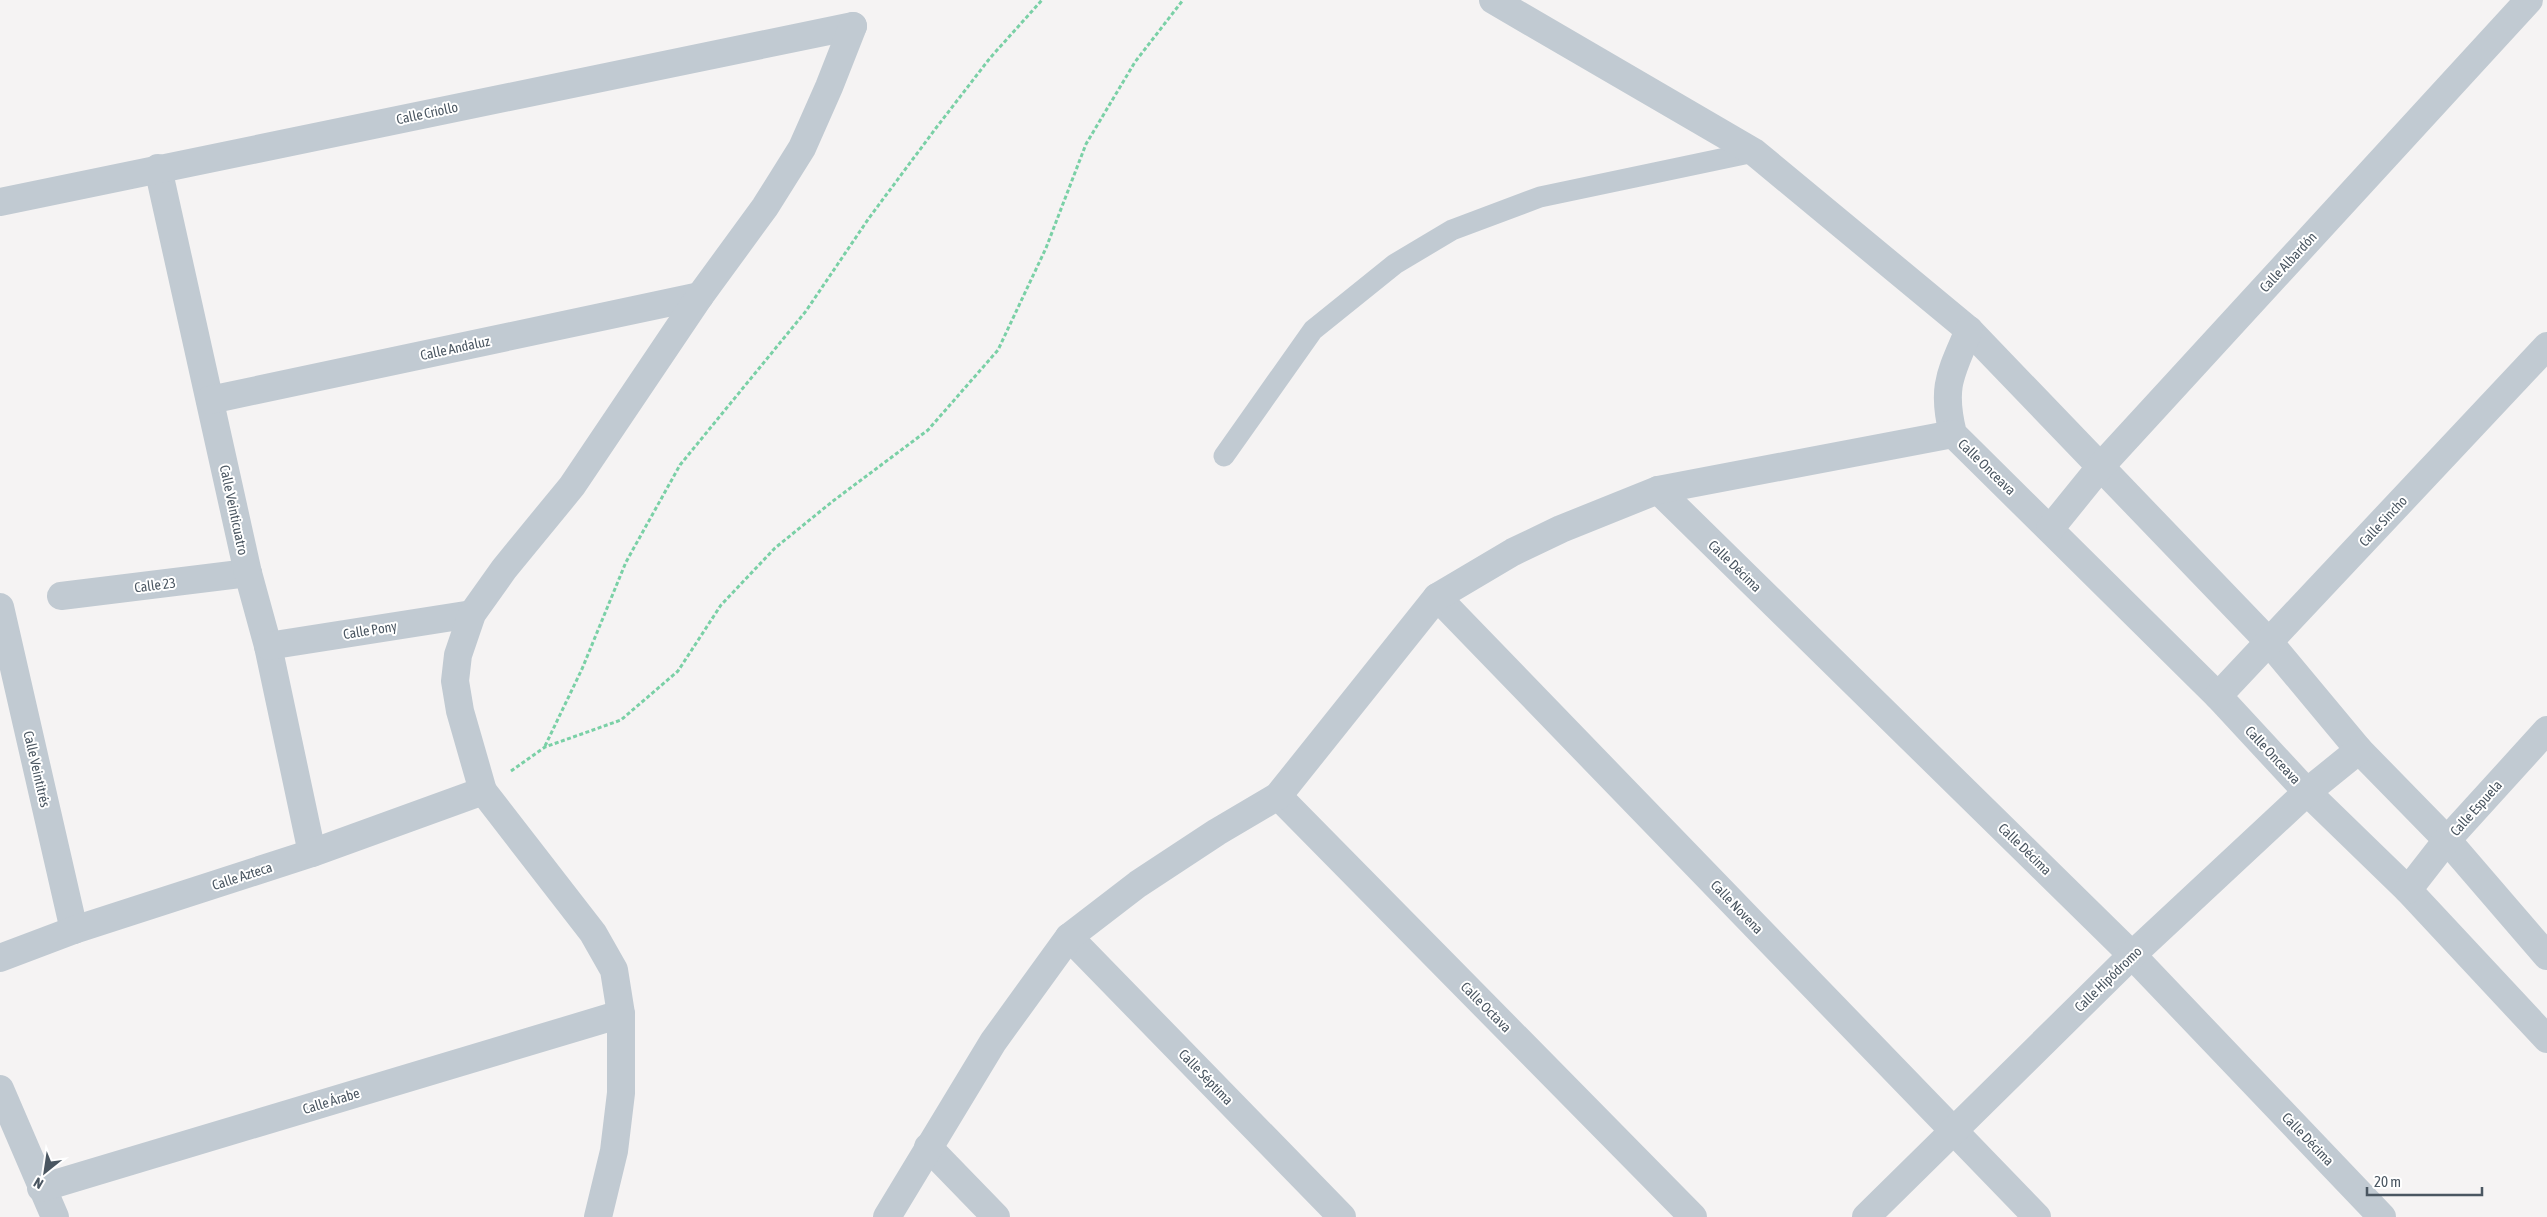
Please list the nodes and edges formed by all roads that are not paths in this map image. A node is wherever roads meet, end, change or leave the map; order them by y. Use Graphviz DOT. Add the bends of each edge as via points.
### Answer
graph roads {
  1 [pos="1493,0"];
  2 [pos="2529,0"];
  3 [pos="1754,152"];
  4 [pos="158,168"];
  5 [pos="0,202"];
  6 [pos="700,296"];
  7 [pos="1969,330"];
  8 [pos="2547,346"];
  9 [pos="210,400"];
  10 [pos="1953,434"];
  11 [pos="1224,456"];
  12 [pos="2101,466"];
  13 [pos="1658,490"];
  14 [pos="2050,528"];
  15 [pos="248,574"];
  16 [pos="61,596"];
  17 [pos="1437,597"];
  18 [pos="0,607"];
  19 [pos="472,614"];
  20 [pos="2269,642"];
  21 [pos="268,646"];
  22 [pos="2218,696"];
  23 [pos="2547,730"];
  24 [pos="2359,750"];
  25 [pos="482,791"];
  26 [pos="2307,792"];
  27 [pos="1278,796"];
  28 [pos="2448,840"];
  29 [pos="312,853"];
  30 [pos="2408,890"];
  31 [pos="74,930"];
  32 [pos="1069,937"];
  33 [pos="2132,955"];
  34 [pos="2547,956"];
  35 [pos="0,958"];
  36 [pos="621,1014"];
  37 [pos="2547,1039"];
  38 [pos="0,1089"];
  39 [pos="1952,1130"];
  40 [pos="928,1147"];
  41 [pos="41,1188"];
  42 [pos="55,1217"];
  43 [pos="598,1217"];
  44 [pos="887,1217"];
  45 [pos="996,1217"];
  46 [pos="1342,1217"];
  47 [pos="1693,1217"];
  48 [pos="1866,1217"];
  49 [pos="2037,1217"];
  50 [pos="2382,1217"];
  1 -- 3 [label="street"];
  2 -- 12 [label="street, Calle Albardón"];
  3 -- 7 [label="street"];
  3 -- 11 [label="lane" via="1540,198 1452,230 1395,264 1313,330"];
  4 -- 5 [label="street, Calle Criollo"];
  4 -- 6 [label="street, Calle Criollo" via="853,26 802,148 765,207"];
  4 -- 9 [label="street, Calle Veinticuatro"];
  6 -- 9 [label="street, Calle Andaluz"];
  6 -- 19 [label="street" via="572,486"];
  7 -- 10 [label="street, Calle Onceava" via="1948,380 1947,408"];
  7 -- 12 [label="street"];
  8 -- 20 [label="street, Calle Sincho"];
  9 -- 15 [label="street, Calle Veinticuatro"];
  10 -- 13 [label="street"];
  10 -- 14 [label="street, Calle Onceava"];
  12 -- 14 [label="street, Calle Albardón"];
  12 -- 20 [label="street"];
  13 -- 17 [label="street" via="1513,552"];
  13 -- 33 [label="street, Calle Décima"];
  14 -- 22 [label="street, Calle Onceava"];
  15 -- 16 [label="street, Calle 23"];
  15 -- 21 [label="street, Calle Veinticuatro"];
  17 -- 27 [label="street"];
  17 -- 39 [label="street, Calle Novena"];
  18 -- 31 [label="street, Calle Veintitrés"];
  19 -- 21 [label="street, Calle Pony"];
  19 -- 25 [label="street" via="458,655 455,681"];
  20 -- 22 [label="street, Calle Sincho"];
  20 -- 24 [label="street"];
  21 -- 29 [label="street, Calle Veinticuatro"];
  22 -- 26 [label="street, Calle Onceava"];
  23 -- 28 [label="street, Calle Espuela"];
  24 -- 26 [label="street, Calle Hipódromo"];
  24 -- 28 [label="street"];
  25 -- 29 [label="street, Calle Azteca"];
  25 -- 36 [label="street" via="593,933 614,970"];
  26 -- 30 [label="street, Calle Onceava"];
  26 -- 33 [label="street, Calle Hipódromo"];
  27 -- 32 [label="street" via="1138,884"];
  27 -- 47 [label="street, Calle Octava"];
  28 -- 30 [label="street, Calle Espuela"];
  28 -- 34 [label="street"];
  29 -- 31 [label="street, Calle Azteca"];
  30 -- 37 [label="street, Calle Onceava"];
  31 -- 35 [label="street, Calle Azteca"];
  32 -- 40 [label="street" via="993,1042"];
  32 -- 46 [label="street, Calle Séptima"];
  33 -- 39 [label="street, Calle Hipódromo"];
  33 -- 50 [label="street, Calle Décima"];
  36 -- 41 [label="street, Calle Árabe"];
  36 -- 43 [label="street" via="621,1093 614,1151"];
  38 -- 41 [label="street"];
  39 -- 48 [label="street, Calle Hipódromo"];
  39 -- 49 [label="street, Calle Novena"];
  40 -- 44 [label="street"];
  40 -- 45 [label="street"];
  41 -- 42 [label="street"];
}
